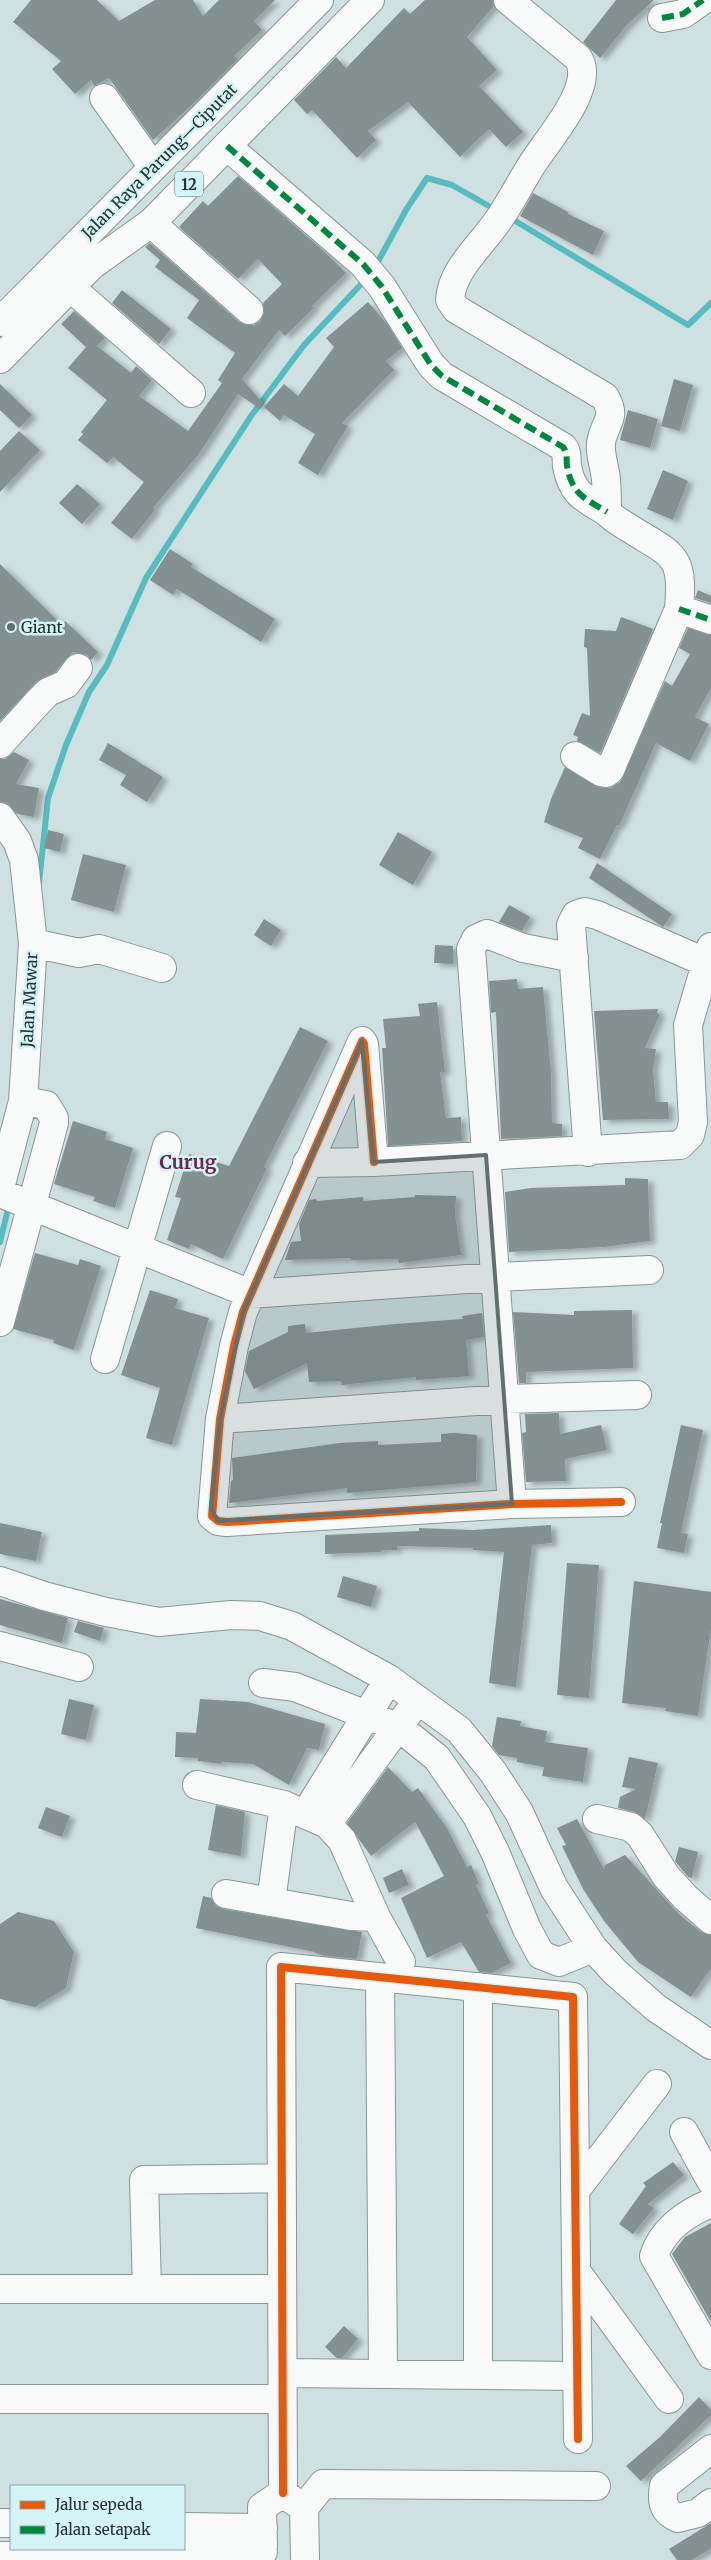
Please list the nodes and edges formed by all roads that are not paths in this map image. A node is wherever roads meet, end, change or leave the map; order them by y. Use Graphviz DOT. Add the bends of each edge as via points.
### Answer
graph roads {
  1 [pos="319,0"];
  2 [pos="370,0"];
  3 [pos="508,0"];
  4 [pos="703,0"];
  5 [pos="662,18"];
  6 [pos="104,98"];
  7 [pos="227,146"];
  8 [pos="152,167"];
  9 [pos="151,223"];
  10 [pos="70,287"];
  11 [pos="249,310"];
  12 [pos="0,322"];
  13 [pos="0,359"];
  14 [pos="191,393"];
  15 [pos="607,512"];
  16 [pos="679,609"];
  17 [pos="711,620"];
  18 [pos="78,668"];
  19 [pos="0,744"];
  20 [pos="575,756"];
  21 [pos="0,817"];
  22 [pos="36,944"];
  23 [pos="708,954"];
  24 [pos="574,958"];
  25 [pos="162,968"];
  26 [pos="32,1102"];
  27 [pos="167,1146"];
  28 [pos="588,1152"];
  29 [pos="486,1155"];
  30 [pos="307,1162"];
  31 [pos="374,1162"];
  32 [pos="12,1196"];
  33 [pos="137,1248"];
  34 [pos="649,1270"];
  35 [pos="496,1278"];
  36 [pos="251,1294"];
  37 [pos="1,1315"];
  38 [pos="105,1359"];
  39 [pos="637,1395"];
  40 [pos="505,1399"];
  41 [pos="220,1418"];
  42 [pos="621,1502"];
  43 [pos="512,1504"];
  44 [pos="0,1581"];
  45 [pos="0,1646"];
  46 [pos="79,1667"];
  47 [pos="389,1680"];
  48 [pos="263,1682"];
  49 [pos="416,1701"];
  50 [pos="367,1714"];
  51 [pos="400,1728"];
  52 [pos="198,1785"];
  53 [pos="306,1814"];
  54 [pos="597,1819"];
  55 [pos="226,1894"];
  56 [pos="271,1902"];
  57 [pos="376,1917"];
  58 [pos="711,1920"];
  59 [pos="593,1948"];
  60 [pos="391,1970"];
  61 [pos="478,1987"];
  62 [pos="711,2045"];
  63 [pos="657,2084"];
  64 [pos="684,2132"];
  65 [pos="282,2178"];
  66 [pos="711,2180"];
  67 [pos="575,2191"];
  68 [pos="711,2202"];
  69 [pos="576,2271"];
  70 [pos="0,2289"];
  71 [pos="147,2289"];
  72 [pos="282,2289"];
  73 [pos="711,2355"];
  74 [pos="383,2374"];
  75 [pos="478,2375"];
  76 [pos="577,2376"];
  77 [pos="282,2386"];
  78 [pos="0,2399"];
  79 [pos="669,2399"];
  80 [pos="578,2439"];
  81 [pos="711,2449"];
  82 [pos="596,2486"];
  83 [pos="293,2500"];
  84 [pos="711,2503"];
  85 [pos="185,2527"];
  86 [pos="263,2547"];
  87 [pos="175,2550"];
  88 [pos="185,2550"];
  89 [pos="0,2556"];
  90 [pos="304,2560"];
  1 -- 8 [label="main road, Jalan Raya Parung—Ciputat / 12"];
  2 -- 7 [label="main road, Jalan Raya Parung—Ciputat / 12"];
  3 -- 15 [label="main road" via="578,58 583,74 578,93 557,128 502,215 454,280 450,300 456,309 605,397 610,405 611,418 600,448"];
  4 -- 5 [label="main road" via="683,14"];
  6 -- 8 [label="main road"];
  7 -- 9 [label="main road, Jalan Raya Parung—Ciputat / 12"];
  7 -- 15 [label="main road" via="363,264 382,287 431,366 442,376 563,447 567,451 571,483 575,490"];
  8 -- 12 [label="main road, Jalan Raya Parung—Ciputat / 12"];
  9 -- 10 [label="main road, Jalan Raya Parung—Ciputat / 12" via="92,265"];
  9 -- 11 [label="main road"];
  10 -- 13 [label="main road, Jalan Raya Parung—Ciputat / 12"];
  10 -- 14 [label="main road"];
  15 -- 16 [label="main road" via="670,554 679,567"];
  16 -- 17 [label="main road"];
  16 -- 20 [label="main road" via="610,770 601,772"];
  18 -- 19 [label="main road" via="66,684 48,692"];
  21 -- 22 [label="main road, Jalan Mawar" via="17,842 24,860"];
  22 -- 25 [label="main road" via="78,953 100,949"];
  22 -- 26 [label="main road, Jalan Mawar"];
  23 -- 24 [label="main road" via="585,912 576,915 571,925"];
  23 -- 28 [label="main road" via="688,1025 694,1122 690,1135 680,1145"];
  24 -- 28 [label="main road"];
  24 -- 29 [label="main road" via="523,948 487,934 476,939 471,949"];
  26 -- 32 [label="main road, Jalan Mawar"];
  26 -- 32 [label="main road" via="54,1118 54,1123"];
  27 -- 33 [label="main road"];
  28 -- 29 [label="main road"];
  29 -- 31 [label="main road"];
  29 -- 35 [label="main road"];
  30 -- 31 [label="main road"];
  30 -- 31 [label="main road" via="362,1041"];
  30 -- 36 [label="main road"];
  32 -- 33 [label="main road"];
  32 -- 37 [label="main road"];
  33 -- 36 [label="main road"];
  33 -- 38 [label="main road"];
  34 -- 35 [label="main road"];
  35 -- 36 [label="main road"];
  35 -- 40 [label="main road"];
  36 -- 41 [label="main road" via="234,1346"];
  39 -- 40 [label="main road"];
  40 -- 41 [label="main road"];
  40 -- 43 [label="main road"];
  41 -- 43 [label="main road" via="211,1509 212,1516 218,1521"];
  42 -- 43 [label="main road"];
  44 -- 47 [label="main road" via="80,1605 159,1622 231,1615 260,1616 292,1626"];
  45 -- 46 [label="main road"];
  47 -- 49 [label="main road"];
  47 -- 50 [label="main road"];
  48 -- 50 [label="main road" via="295,1687"];
  49 -- 51 [label="main road"];
  49 -- 59 [label="main road" via="459,1730 528,1812 554,1888"];
  50 -- 51 [label="main road"];
  50 -- 53 [label="main road"];
  51 -- 53 [label="main road"];
  51 -- 59 [label="main road" via="437,1758 477,1816 541,1955 559,1962"];
  52 -- 53 [label="main road"];
  53 -- 56 [label="main road"];
  53 -- 57 [label="main road" via="342,1840"];
  54 -- 58 [label="main road" via="631,1827 640,1835 666,1876"];
  55 -- 56 [label="main road"];
  56 -- 57 [label="main road" via="351,1916"];
  57 -- 60 [label="main road"];
  59 -- 62 [label="main road" via="656,2008"];
  60 -- 61 [label="main road"];
  60 -- 65 [label="main road" via="282,1967"];
  60 -- 74 [label="main road"];
  61 -- 67 [label="main road" via="573,1997"];
  61 -- 75 [label="main road"];
  63 -- 67 [label="main road"];
  64 -- 66 [label="main road"];
  65 -- 71 [label="main road" via="144,2180"];
  65 -- 72 [label="main road"];
  67 -- 69 [label="main road"];
  68 -- 73 [label="main road" via="670,2227 658,2242 654,2256"];
  69 -- 76 [label="main road"];
  69 -- 79 [label="main road"];
  70 -- 71 [label="main road"];
  71 -- 72 [label="main road"];
  72 -- 77 [label="main road"];
  74 -- 75 [label="main road"];
  74 -- 77 [label="main road"];
  75 -- 76 [label="main road"];
  76 -- 80 [label="main road"];
  77 -- 78 [label="main road"];
  77 -- 83 [label="main road"];
  81 -- 84 [label="main road" via="664,2486 662,2501 666,2512 678,2518 698,2513"];
  82 -- 83 [label="main road" via="322,2484"];
  83 -- 86 [label="main road" via="262,2507"];
  83 -- 90 [label="main road"];
  85 -- 86 [label="main road"];
  86 -- 88 [label="main road"];
  87 -- 89 [label="main road"];
}
